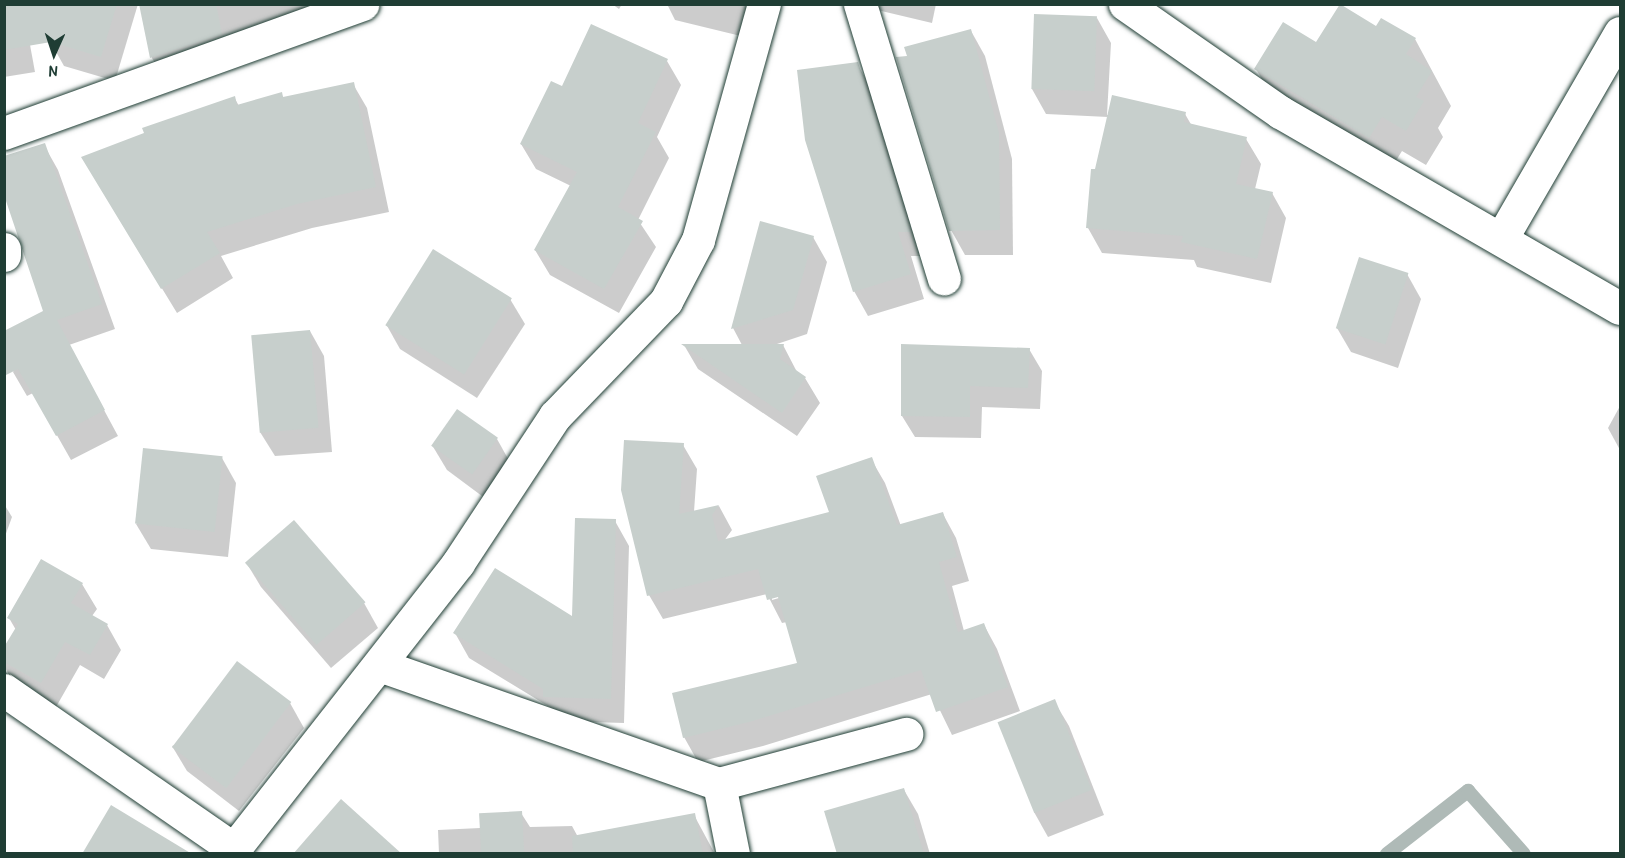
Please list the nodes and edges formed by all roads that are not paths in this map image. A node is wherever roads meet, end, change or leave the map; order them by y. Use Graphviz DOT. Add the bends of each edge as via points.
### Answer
graph roads {
  1 [pos="362,4"];
  2 [pos="764,4"];
  3 [pos="860,4"];
  4 [pos="1125,4"];
  5 [pos="1620,33"];
  6 [pos="4,133"];
  7 [pos="1501,238"];
  8 [pos="4,249"];
  9 [pos="4,255"];
  10 [pos="944,278"];
  11 [pos="1620,308"];
  12 [pos="379,665"];
  13 [pos="4,690"];
  14 [pos="906,734"];
  15 [pos="719,784"];
  16 [pos="232,851"];
  17 [pos="733,854"];
  1 -- 6 [label="street"];
  2 -- 12 [label="street" via="698,240 666,301 555,416 458,563"];
  3 -- 10 [label="street"];
  4 -- 7 [label="street" via="1280,112"];
  5 -- 7 [label="street"];
  7 -- 11 [label="street"];
  8 -- 9 [label="street"];
  12 -- 15 [label="street"];
  12 -- 16 [label="street"];
  13 -- 16 [label="street"];
  14 -- 15 [label="street"];
  15 -- 17 [label="street"];
}
